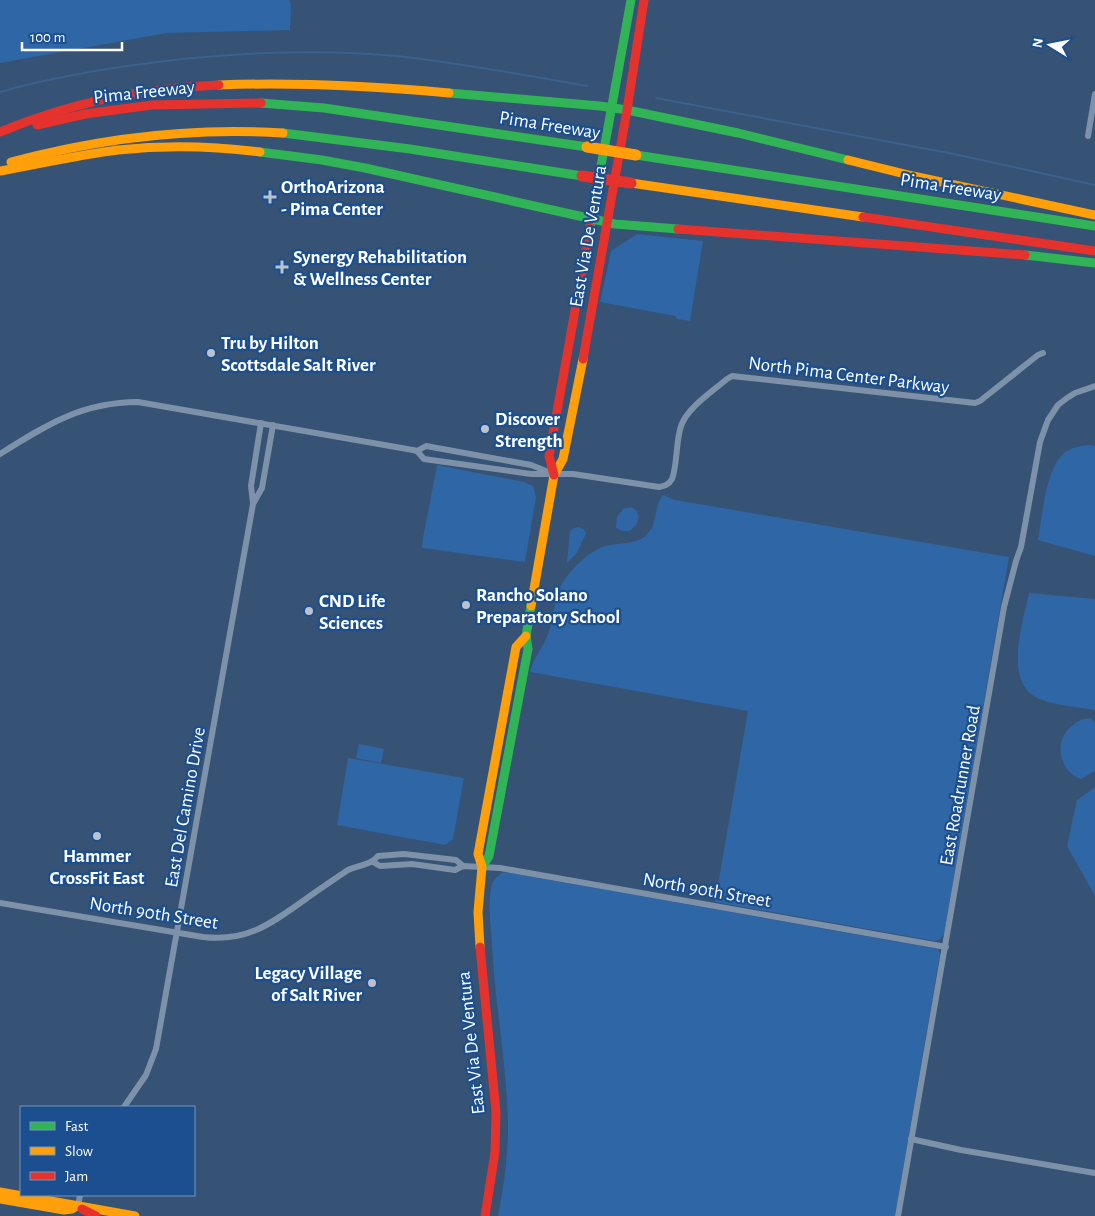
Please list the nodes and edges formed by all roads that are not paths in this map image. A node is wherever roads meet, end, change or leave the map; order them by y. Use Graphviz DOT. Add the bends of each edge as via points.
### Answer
graph roads {
  1 [pos="631,0"];
  2 [pos="644,0"];
  3 [pos="1095,94"];
  4 [pos="611,107"];
  5 [pos="627,110"];
  6 [pos="0,134"];
  7 [pos="1088,136"];
  8 [pos="0,165"];
  9 [pos="0,171"];
  10 [pos="1095,215"];
  11 [pos="591,219"];
  12 [pos="606,222"];
  13 [pos="1095,226"];
  14 [pos="1095,251"];
  15 [pos="1095,263"];
  16 [pos="1043,352"];
  17 [pos="1095,386"];
  18 [pos="267,424"];
  19 [pos="417,451"];
  20 [pos="0,454"];
  21 [pos="554,475"];
  22 [pos="253,504"];
  23 [pos="373,862"];
  24 [pos="463,866"];
  25 [pos="482,867"];
  26 [pos="0,903"];
  27 [pos="177,932"];
  28 [pos="946,947"];
  29 [pos="125,1106"];
  30 [pos="911,1139"];
  31 [pos="1095,1173"];
  32 [pos="0,1192"];
  33 [pos="20,1194"];
  34 [pos="40,1196"];
  35 [pos="0,1199"];
  36 [pos="79,1200"];
  37 [pos="0,1204"];
  38 [pos="63,1216"];
  39 [pos="96,1216"];
  40 [pos="134,1216"];
  41 [pos="485,1216"];
  42 [pos="898,1216"];
  1 -- 4 [label="main road, East Via De Ventura"];
  2 -- 5 [label="main road, East Via De Ventura"];
  3 -- 7 [label="street"];
  4 -- 5 [label="main road"];
  4 -- 6 [label="main road" via="348,86 239,83 172,88 110,98 38,117"];
  4 -- 11 [label="main road, East Via De Ventura"];
  5 -- 10 [label="main road"];
  5 -- 12 [label="main road, East Via De Ventura"];
  6 -- 13 [label="main road, Pima Freeway, bridge" via="116,110 186,103 250,102 324,108"];
  8 -- 14 [label="main road, bridge" via="113,139 180,132 254,131 328,138"];
  9 -- 11 [label="main road" via="119,150 226,148 365,168"];
  11 -- 12 [label="main road"];
  11 -- 21 [label="main road, East Via De Ventura" via="549,456"];
  12 -- 15 [label="main road" via="1018,254"];
  12 -- 21 [label="main road, East Via De Ventura" via="568,436 563,459"];
  16 -- 21 [label="street, North Pima Center Parkway" via="975,403 732,376 688,413 678,436 672,479 665,486 573,474"];
  17 -- 28 [label="street, East Roadrunner Road" via="1075,393 1058,405 1040,442 1021,547 1004,607"];
  18 -- 19 [label="street, North Pima Center Parkway"];
  18 -- 20 [label="street, North Pima Center Parkway" via="138,402 110,403 61,418"];
  18 -- 22 [label="street, East Del Camino Drive" via="251,486"];
  18 -- 22 [label="street, East Del Camino Drive" via="262,488"];
  19 -- 21 [label="street, North Pima Center Parkway" via="424,459"];
  19 -- 21 [label="street, North Pima Center Parkway" via="426,446 435,447 531,465"];
  21 -- 25 [label="main road, East Via De Ventura" via="507,765 489,856"];
  22 -- 27 [label="street, East Del Camino Drive"];
  23 -- 24 [label="street, North 90th Street" via="380,866 412,864 455,870"];
  23 -- 24 [label="street, North 90th Street" via="378,856 404,854 456,860"];
  23 -- 27 [label="street, North 90th Street" via="348,870 268,925 251,933 214,938"];
  24 -- 25 [label="street, North 90th Street"];
  25 -- 28 [label="street, North 90th Street"];
  25 -- 41 [label="main road, East Via De Ventura" via="479,944 496,1126"];
  26 -- 27 [label="street, North 90th Street"];
  27 -- 29 [label="street, East Del Camino Drive" via="154,1057"];
  28 -- 30 [label="street, East Roadrunner Road"];
  30 -- 31 [label="street"];
  30 -- 42 [label="street, East Roadrunner Road"];
  32 -- 33 [label="main road"];
  34 -- 36 [label="main road"];
  35 -- 36 [label="main road" via="64,1210 72,1210"];
  36 -- 39 [label="main road"];
  36 -- 40 [label="main road"];
  37 -- 38 [label="main road"];
}
